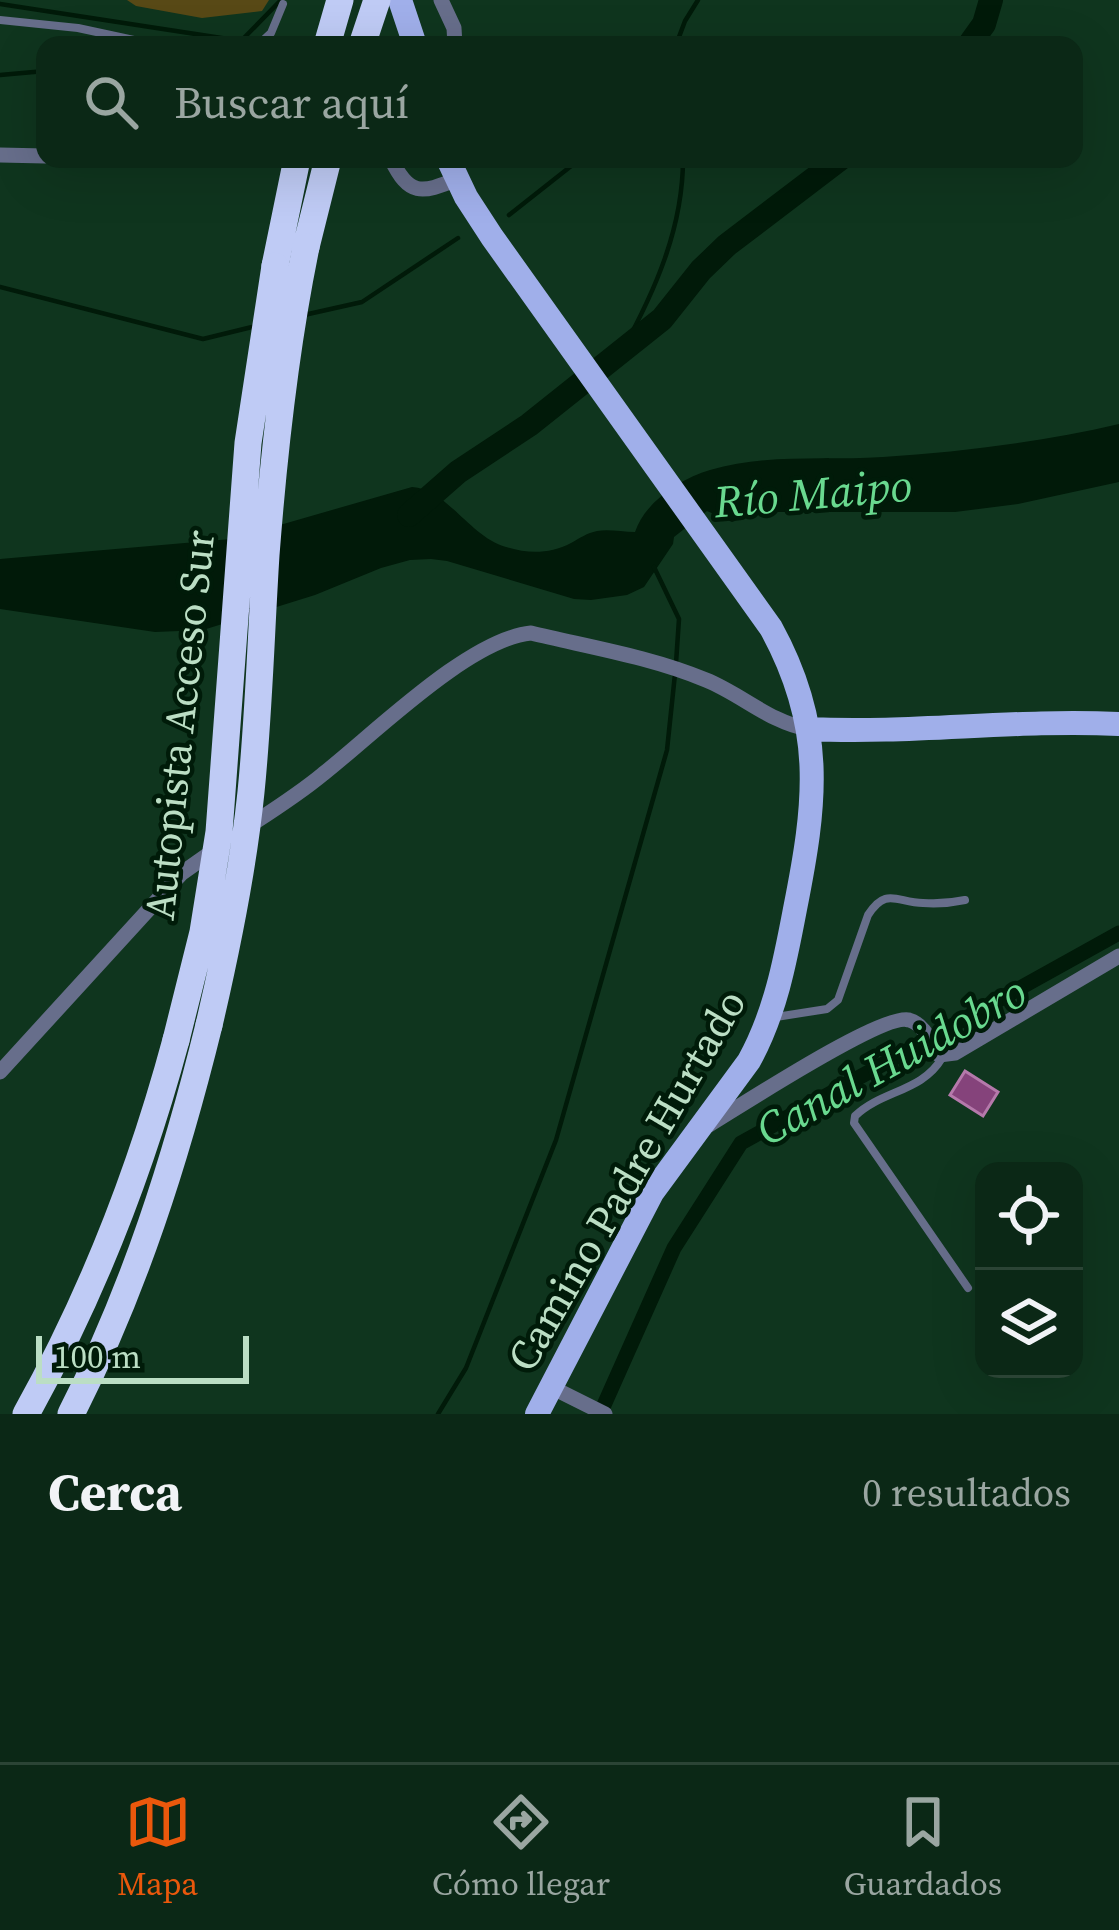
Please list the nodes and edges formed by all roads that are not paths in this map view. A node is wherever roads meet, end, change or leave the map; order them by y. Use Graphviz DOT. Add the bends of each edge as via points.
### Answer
graph roads {
  1 [pos="340,0"];
  2 [pos="377,0"];
  3 [pos="441,0"];
  4 [pos="283,4"];
  5 [pos="0,20"];
  6 [pos="115,36"];
  7 [pos="268,36"];
  8 [pos="329,36"];
  9 [pos="365,36"];
  10 [pos="454,36"];
  11 [pos="0,155"];
  12 [pos="36,156"];
  13 [pos="295,168"];
  14 [pos="326,168"];
  15 [pos="396,168"];
  16 [pos="452,169"];
  17 [pos="1119,724"];
  18 [pos="808,729"];
  19 [pos="965,900"];
  20 [pos="1119,956"];
  21 [pos="769,1019"];
  22 [pos="938,1052"];
  23 [pos="0,1072"];
  24 [pos="696,1132"];
  25 [pos="968,1288"];
  26 [pos="551,1387"];
  27 [pos="598,1411"];
  28 [pos="26,1414"];
  29 [pos="71,1414"];
  30 [pos="537,1414"];
  1 -- 8 [label="highway"];
  2 -- 9 [label="highway"];
  3 -- 10 [label="street"];
  4 -- 7 [label="lane"];
  5 -- 6 [label="lane"];
  11 -- 12 [label="street"];
  13 -- 28 [label="highway, Autopista Acceso Sur, bridge" via="248,443 226,752 202,932 149,1132 113,1232"];
  14 -- 29 [label="highway, Autopista Acceso Sur, bridge" via="289,338 255,744 229,936 157,1210"];
  15 -- 16 [label="street" via="419,190"];
  16 -- 18 [label="main road, Camino Padre Hurtado" via="781,645"];
  17 -- 18 [label="main road"];
  18 -- 21 [label="main road, Camino Padre Hurtado" via="812,819"];
  18 -- 23 [label="street" via="652,662 532,633 488,645 182,873"];
  19 -- 21 [label="lane" via="876,903 838,1000"];
  20 -- 22 [label="street" via="955,1053"];
  21 -- 24 [label="main road, Camino Padre Hurtado"];
  22 -- 24 [label="street" via="911,1020 891,1021"];
  22 -- 25 [label="lane" via="926,1078 865,1107 854,1123"];
  24 -- 26 [label="main road, Camino Padre Hurtado" via="652,1193"];
  26 -- 27 [label="street"];
  26 -- 30 [label="main road, Camino Padre Hurtado"];
}
